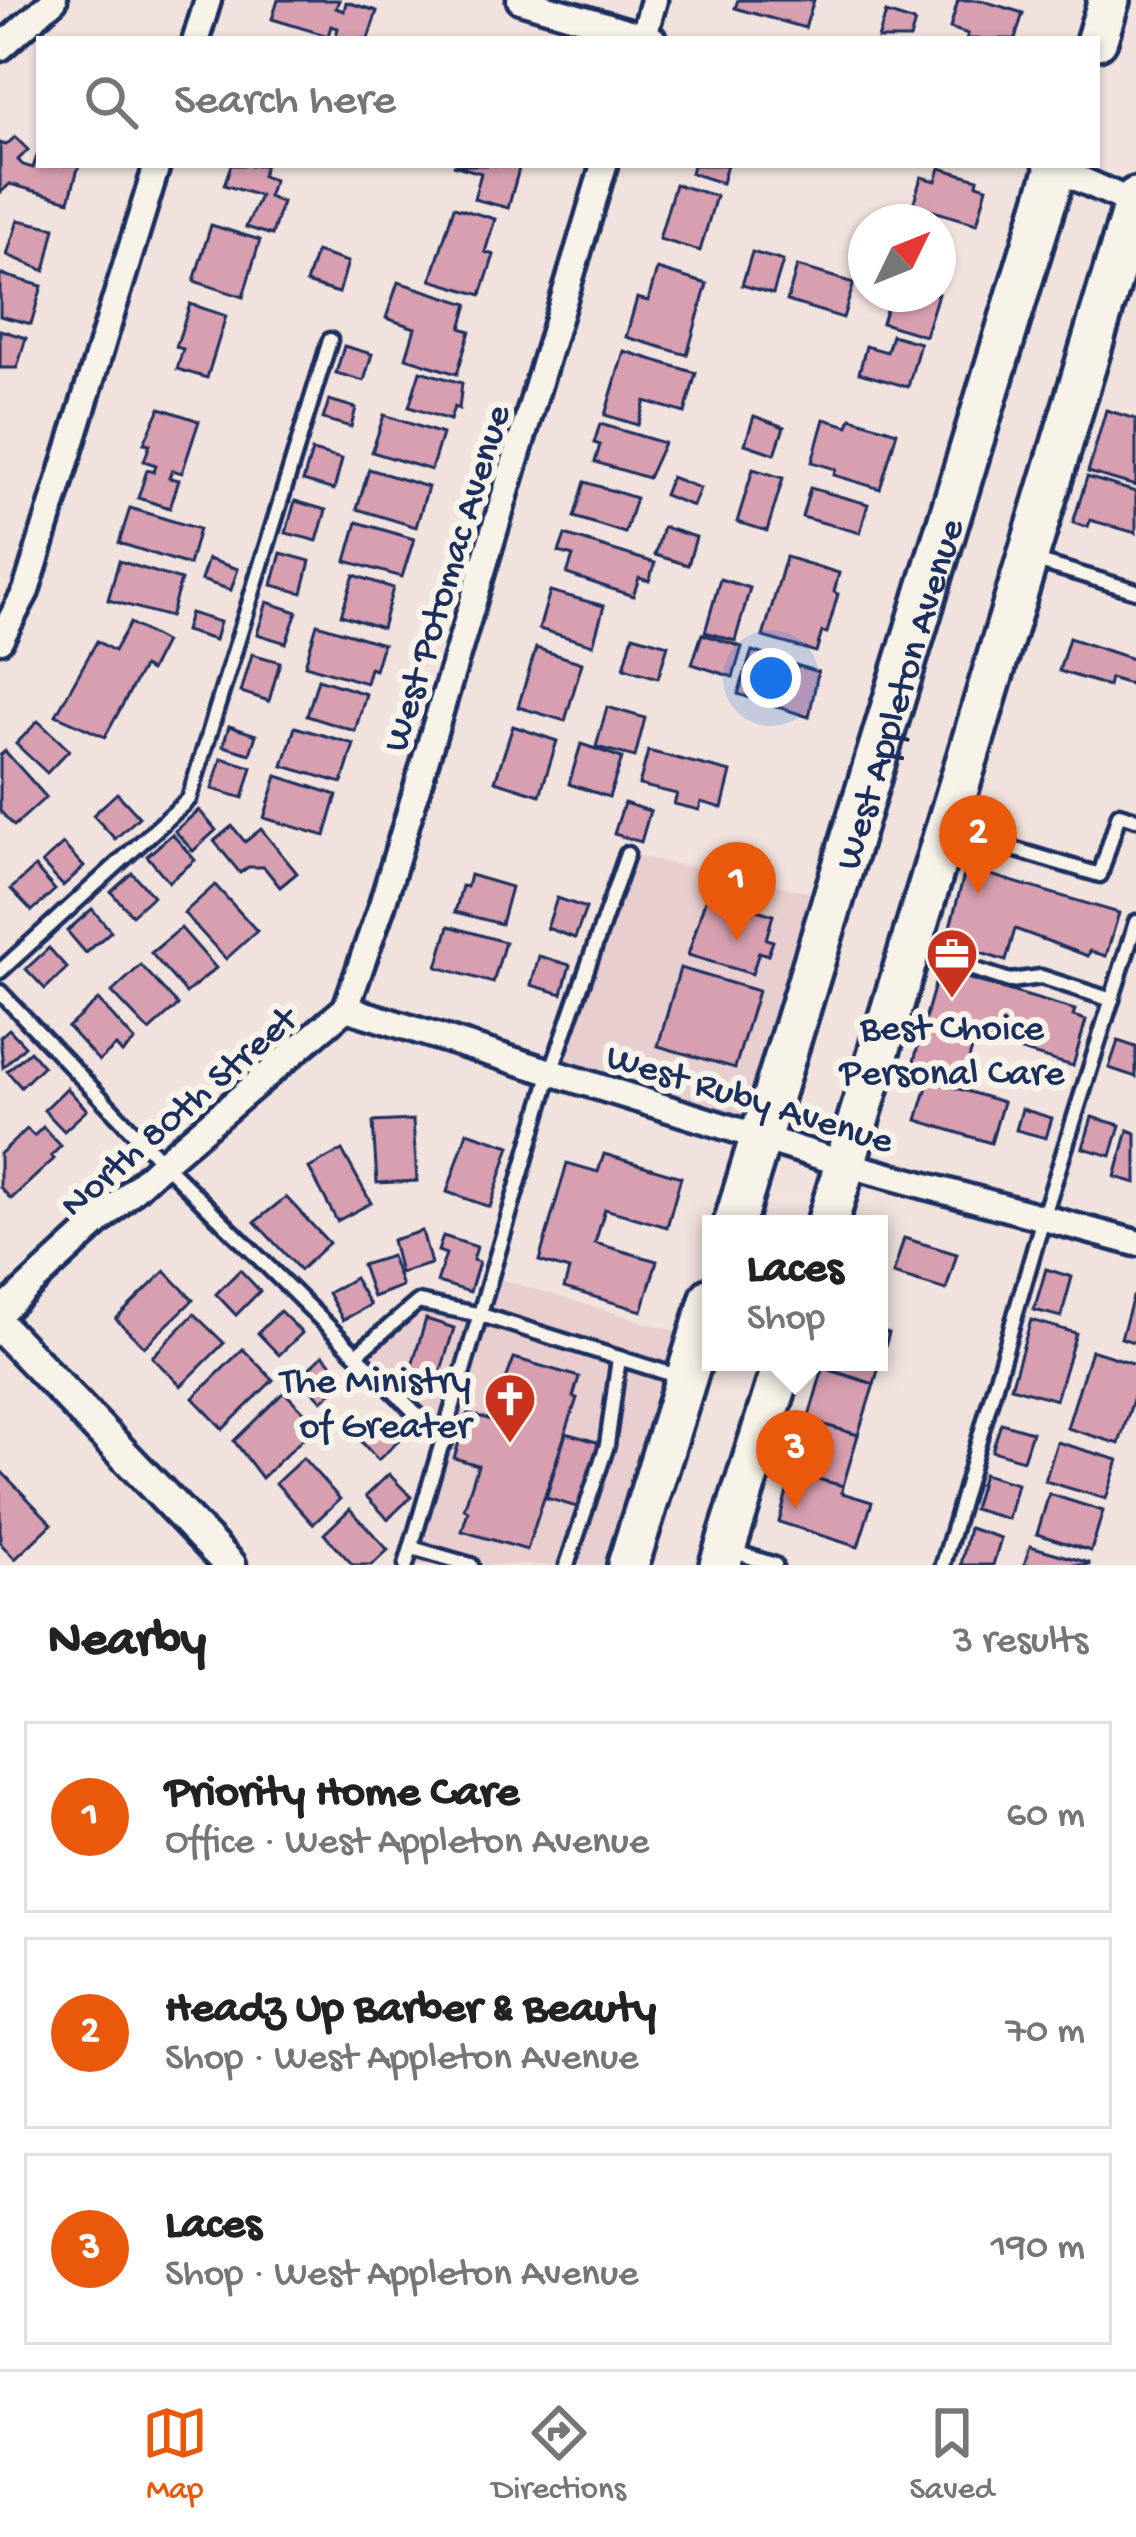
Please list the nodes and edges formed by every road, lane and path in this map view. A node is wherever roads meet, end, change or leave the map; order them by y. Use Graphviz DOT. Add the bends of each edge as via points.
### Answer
graph roads {
  1 [pos="54,0"];
  2 [pos="208,0"];
  3 [pos="520,0"];
  4 [pos="654,0"];
  5 [pos="1109,0"];
  6 [pos="197,36"];
  7 [pos="639,36"];
  8 [pos="646,36"];
  9 [pos="1097,36"];
  10 [pos="0,48"];
  11 [pos="156,168"];
  12 [pos="603,168"];
  13 [pos="1052,168"];
  14 [pos="1058,168"];
  15 [pos="1136,202"];
  16 [pos="331,340"];
  17 [pos="1026,558"];
  18 [pos="1136,591"];
  19 [pos="0,640"];
  20 [pos="1136,819"];
  21 [pos="946,829"];
  22 [pos="627,854"];
  23 [pos="1136,922"];
  24 [pos="910,949"];
  25 [pos="0,971"];
  26 [pos="0,992"];
  27 [pos="1112,1000"];
  28 [pos="346,1008"];
  29 [pos="551,1072"];
  30 [pos="761,1138"];
  31 [pos="163,1163"];
  32 [pos="845,1164"];
  33 [pos="737,1215"];
  34 [pos="830,1215"];
  35 [pos="1044,1216"];
  36 [pos="1136,1243"];
  37 [pos="0,1313"];
  38 [pos="482,1315"];
  39 [pos="0,1326"];
  40 [pos="702,1327"];
  41 [pos="357,1354"];
  42 [pos="619,1358"];
  43 [pos="781,1371"];
  44 [pos="686,1379"];
  45 [pos="445,1442"];
  46 [pos="412,1548"];
  47 [pos="723,1557"];
  48 [pos="230,1565"];
  49 [pos="406,1565"];
  50 [pos="471,1565"];
  51 [pos="567,1565"];
  52 [pos="628,1565"];
  53 [pos="776,1565"];
  54 [pos="943,1565"];
  1 -- 10 [label="street"];
  2 -- 6 [label="street"];
  3 -- 7 [label="street"];
  4 -- 8 [label="street"];
  5 -- 9 [label="main road"];
  11 -- 19 [label="street" via="26,590"];
  12 -- 28 [label="street, West Potomac Avenue"];
  13 -- 30 [label="main road, West Appleton Avenue"];
  14 -- 15 [label="street"];
  15 -- 17 [label="main road"];
  16 -- 25 [label="lane" via="189,799"];
  17 -- 18 [label="lane"];
  17 -- 21 [label="main road"];
  20 -- 21 [label="lane" via="1119,814 1100,875"];
  21 -- 24 [label="main road"];
  22 -- 29 [label="lane"];
  23 -- 27 [label="lane"];
  24 -- 27 [label="lane" via="1010,981 1041,977"];
  24 -- 32 [label="main road"];
  26 -- 31 [label="lane"];
  27 -- 35 [label="lane"];
  28 -- 29 [label="street, West Ruby Avenue"];
  28 -- 31 [label="street, North 80th Street"];
  29 -- 30 [label="street, West Ruby Avenue"];
  29 -- 38 [label="lane"];
  30 -- 32 [label="street, West Ruby Avenue"];
  30 -- 33 [label="main road, West Appleton Avenue"];
  31 -- 37 [label="street, North 80th Street"];
  31 -- 41 [label="lane"];
  32 -- 34 [label="main road"];
  32 -- 35 [label="street, West Ruby Avenue"];
  35 -- 36 [label="street, West Ruby Avenue"];
  35 -- 54 [label="lane"];
  38 -- 41 [label="lane" via="418,1302"];
  38 -- 42 [label="lane"];
  38 -- 45 [label="lane"];
  39 -- 48 [label="street"];
  40 -- 44 [label="main road"];
  41 -- 45 [label="lane"];
  42 -- 44 [label="lane"];
  42 -- 51 [label="lane" via="607,1445"];
  43 -- 47 [label="main road"];
  44 -- 52 [label="main road"];
  45 -- 46 [label="lane"];
  46 -- 49 [label="lane"];
  46 -- 50 [label="lane"];
  47 -- 53 [label="lane"];
}
